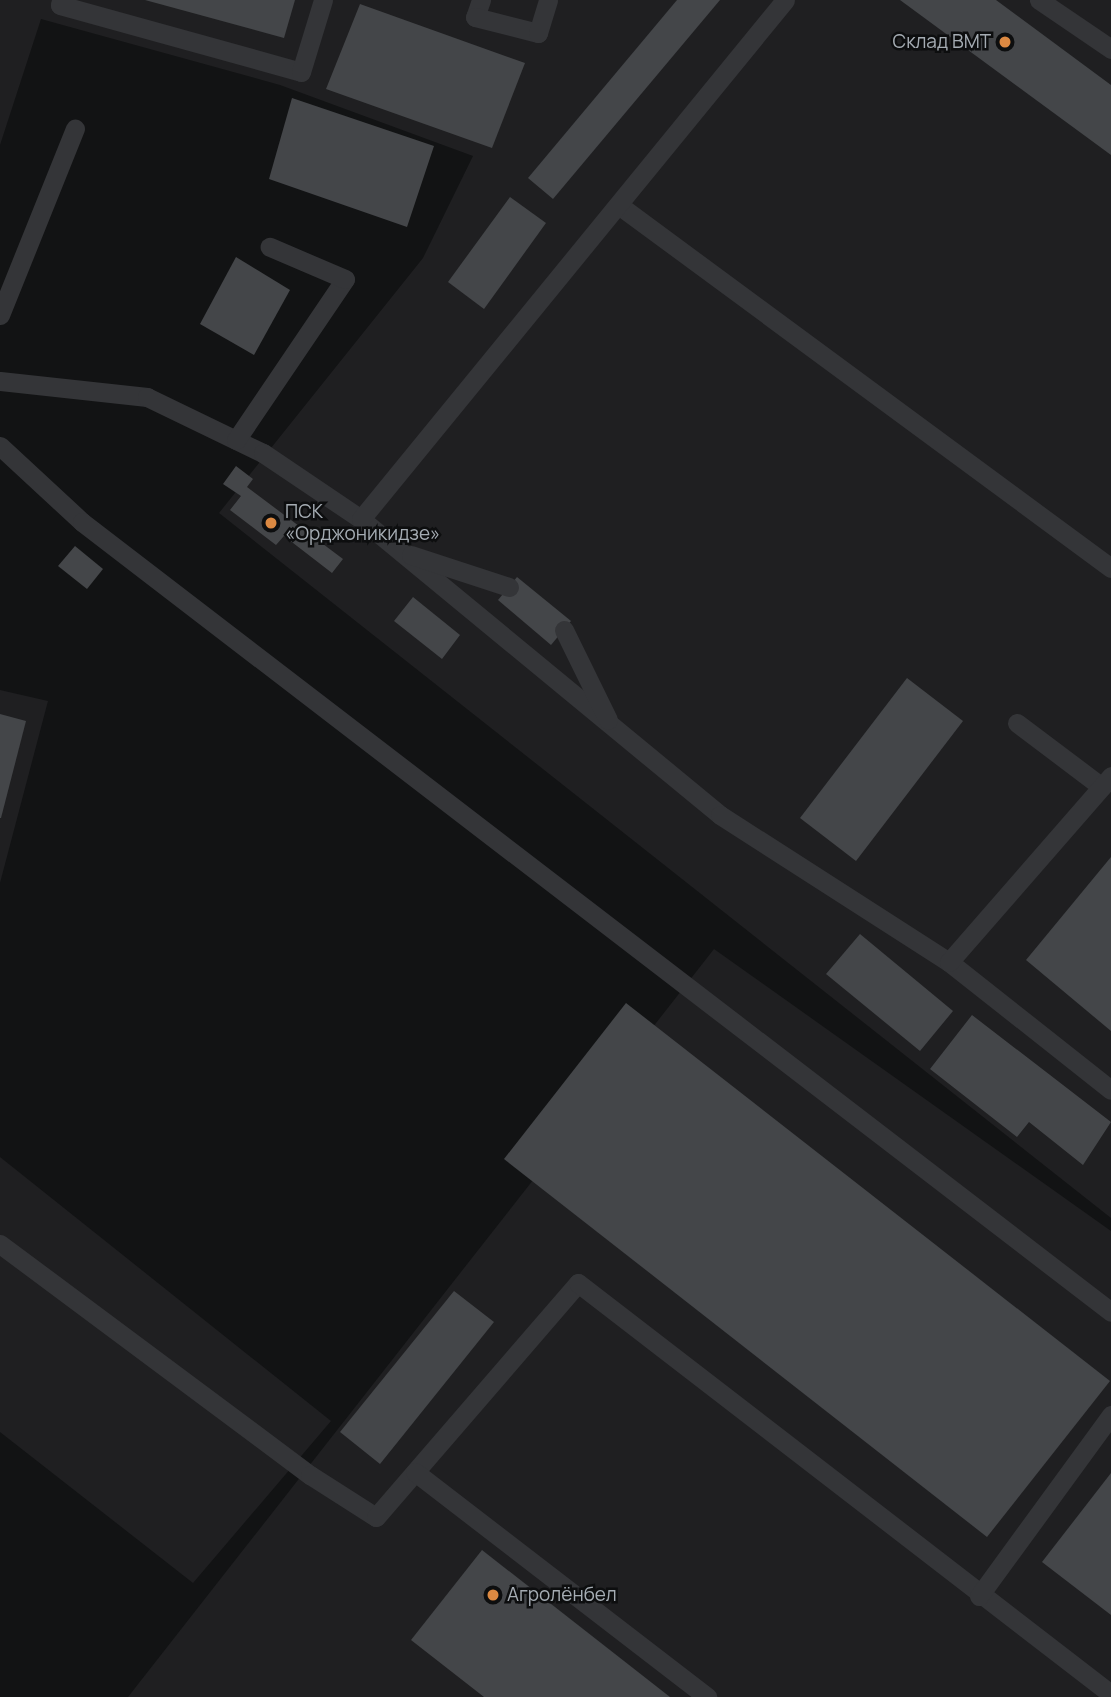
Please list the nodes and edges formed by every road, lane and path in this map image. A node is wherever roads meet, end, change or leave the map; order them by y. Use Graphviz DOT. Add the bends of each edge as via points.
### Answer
graph roads {
  1 [pos="61,0"];
  2 [pos="324,0"];
  3 [pos="481,0"];
  4 [pos="548,0"];
  5 [pos="785,0"];
  6 [pos="1039,0"];
  7 [pos="1111,49"];
  8 [pos="75,128"];
  9 [pos="620,206"];
  10 [pos="270,247"];
  11 [pos="0,315"];
  12 [pos="0,381"];
  13 [pos="236,440"];
  14 [pos="0,446"];
  15 [pos="361,519"];
  16 [pos="400,551"];
  17 [pos="1111,568"];
  18 [pos="509,587"];
  19 [pos="564,630"];
  20 [pos="1017,723"];
  21 [pos="611,726"];
  22 [pos="1107,782"];
  23 [pos="949,962"];
  24 [pos="1111,1090"];
  25 [pos="0,1244"];
  26 [pos="1111,1312"];
  27 [pos="1111,1415"];
  28 [pos="415,1472"];
  29 [pos="979,1595"];
  30 [pos="1111,1694"];
  31 [pos="707,1697"];
  1 -- 2 [label="lane" via="60,5 301,72"];
  3 -- 4 [label="lane" via="475,17 538,33"];
  5 -- 9 [label="lane"];
  6 -- 7 [label="lane"];
  8 -- 11 [label="lane"];
  9 -- 15 [label="lane"];
  9 -- 17 [label="lane"];
  10 -- 13 [label="lane" via="345,279"];
  12 -- 13 [label="lane" via="147,397"];
  13 -- 15 [label="lane"];
  14 -- 26 [label="lane" via="82,522"];
  15 -- 16 [label="lane"];
  16 -- 18 [label="lane"];
  16 -- 21 [label="lane"];
  19 -- 21 [label="lane"];
  20 -- 22 [label="lane"];
  21 -- 23 [label="lane" via="720,815"];
  22 -- 23 [label="lane"];
  23 -- 24 [label="lane"];
  25 -- 28 [label="lane" via="310,1475 376,1517"];
  27 -- 29 [label="lane"];
  28 -- 29 [label="lane" via="578,1283"];
  28 -- 31 [label="lane"];
  29 -- 30 [label="lane"];
}
